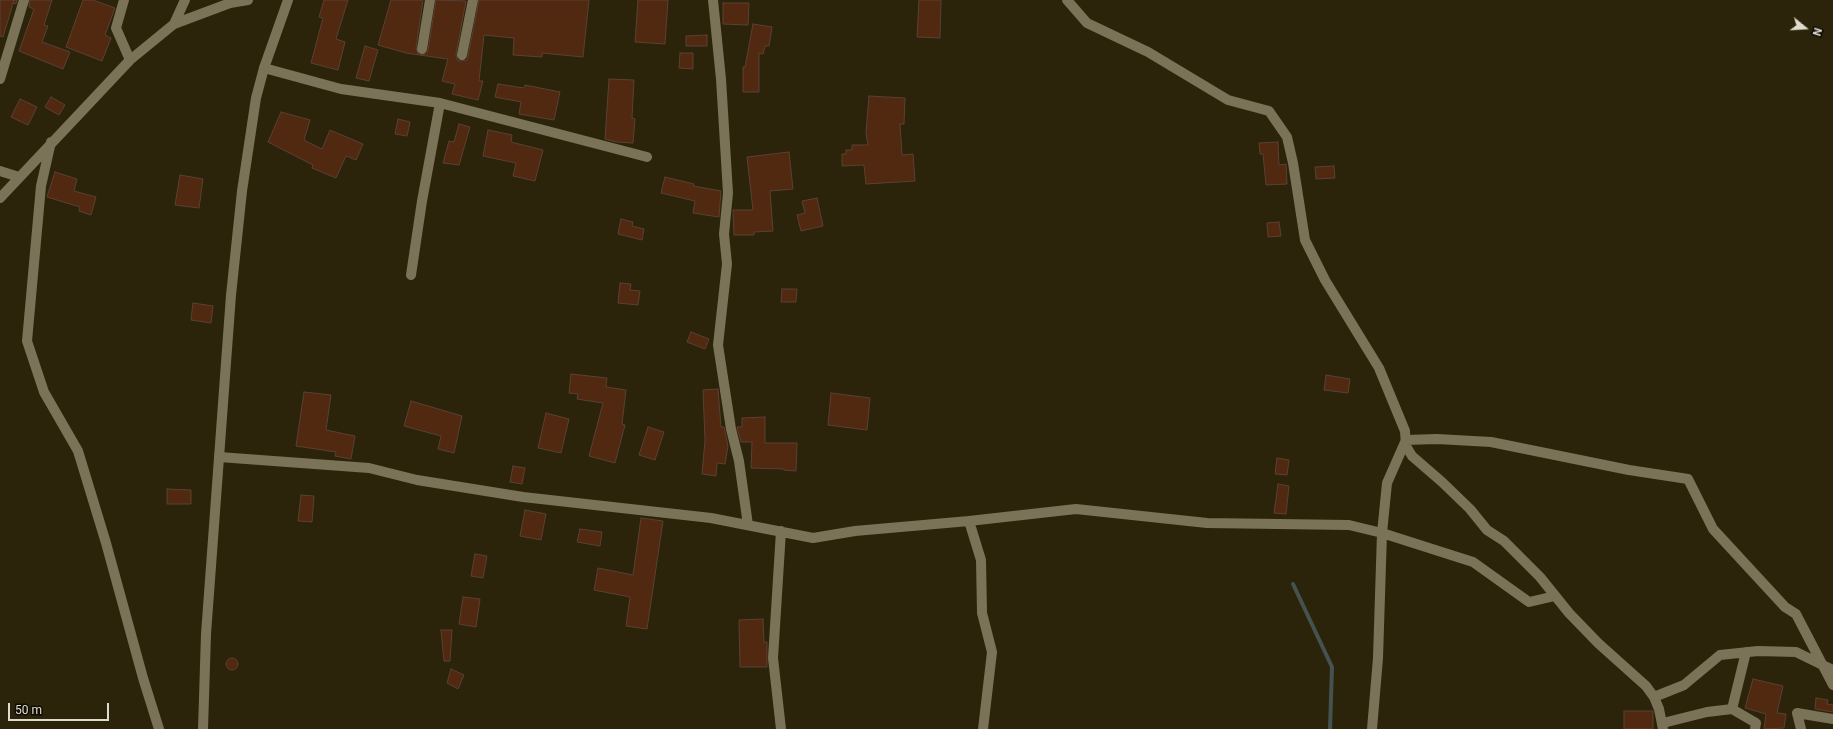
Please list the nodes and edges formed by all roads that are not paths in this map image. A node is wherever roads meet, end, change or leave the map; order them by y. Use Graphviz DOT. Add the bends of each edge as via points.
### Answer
graph roads {
  1 [pos="24,0"];
  2 [pos="124,0"];
  3 [pos="185,0"];
  4 [pos="248,0"];
  5 [pos="288,0"];
  6 [pos="430,0"];
  7 [pos="472,0"];
  8 [pos="713,0"];
  9 [pos="1067,0"];
  10 [pos="174,24"];
  11 [pos="422,49"];
  12 [pos="462,56"];
  13 [pos="130,60"];
  14 [pos="264,68"];
  15 [pos="0,79"];
  16 [pos="440,103"];
  17 [pos="51,142"];
  18 [pos="646,157"];
  19 [pos="0,171"];
  20 [pos="18,177"];
  21 [pos="0,198"];
  22 [pos="411,275"];
  23 [pos="1406,440"];
  24 [pos="219,457"];
  25 [pos="969,521"];
  26 [pos="748,525"];
  27 [pos="781,531"];
  28 [pos="1382,533"];
  29 [pos="1555,596"];
  30 [pos="1746,652"];
  31 [pos="1820,663"];
  32 [pos="1833,670"];
  33 [pos="1833,685"];
  34 [pos="1654,697"];
  35 [pos="1732,709"];
  36 [pos="1833,719"];
  37 [pos="1663,726"];
  38 [pos="159,729"];
  39 [pos="203,729"];
  40 [pos="781,729"];
  41 [pos="982,729"];
  42 [pos="1372,729"];
  43 [pos="1755,729"];
  44 [pos="1801,729"];
  1 -- 15 [label="street"];
  2 -- 13 [label="street" via="116,28"];
  3 -- 10 [label="street"];
  4 -- 10 [label="street" via="230,3"];
  5 -- 14 [label="street"];
  6 -- 11 [label="street"];
  7 -- 12 [label="street"];
  8 -- 26 [label="street" via="728,193 724,234 727,264 718,345"];
  9 -- 23 [label="street" via="1087,23 1148,52 1228,100 1269,111 1287,137 1305,240 1325,280 1379,368 1405,431"];
  10 -- 13 [label="street"];
  13 -- 17 [label="street"];
  14 -- 16 [label="street" via="341,89"];
  14 -- 24 [label="street" via="256,98 242,191 231,295"];
  16 -- 18 [label="street"];
  16 -- 22 [label="street"];
  17 -- 20 [label="street"];
  17 -- 38 [label="street" via="41,186 27,341 44,392 78,451"];
  19 -- 20 [label="street"];
  20 -- 21 [label="street"];
  23 -- 28 [label="street" via="1387,483"];
  23 -- 29 [label="street" via="1406,446 1412,456 1470,509 1487,530 1504,541"];
  23 -- 31 [label="street" via="1491,442 1629,470 1688,479 1713,529 1785,607 1796,614"];
  24 -- 26 [label="street" via="369,468 417,480 523,496 711,518"];
  24 -- 39 [label="street" via="206,634"];
  25 -- 27 [label="street" via="855,531 813,538"];
  25 -- 28 [label="street" via="1076,509 1207,523 1348,524"];
  25 -- 41 [label="street" via="981,560 982,613 992,652"];
  26 -- 27 [label="street"];
  27 -- 40 [label="street" via="773,658"];
  28 -- 29 [label="street" via="1473,562 1529,602"];
  28 -- 42 [label="street" via="1378,658"];
  29 -- 34 [label="street" via="1598,643"];
  30 -- 31 [label="street" via="1796,652"];
  30 -- 34 [label="street" via="1720,655 1684,685"];
  30 -- 35 [label="street"];
  31 -- 32 [label="street"];
  31 -- 33 [label="street"];
  34 -- 37 [label="street"];
  35 -- 37 [label="street" via="1707,712"];
  35 -- 43 [label="street" via="1756,724"];
  36 -- 44 [label="street" via="1797,713"];
}
